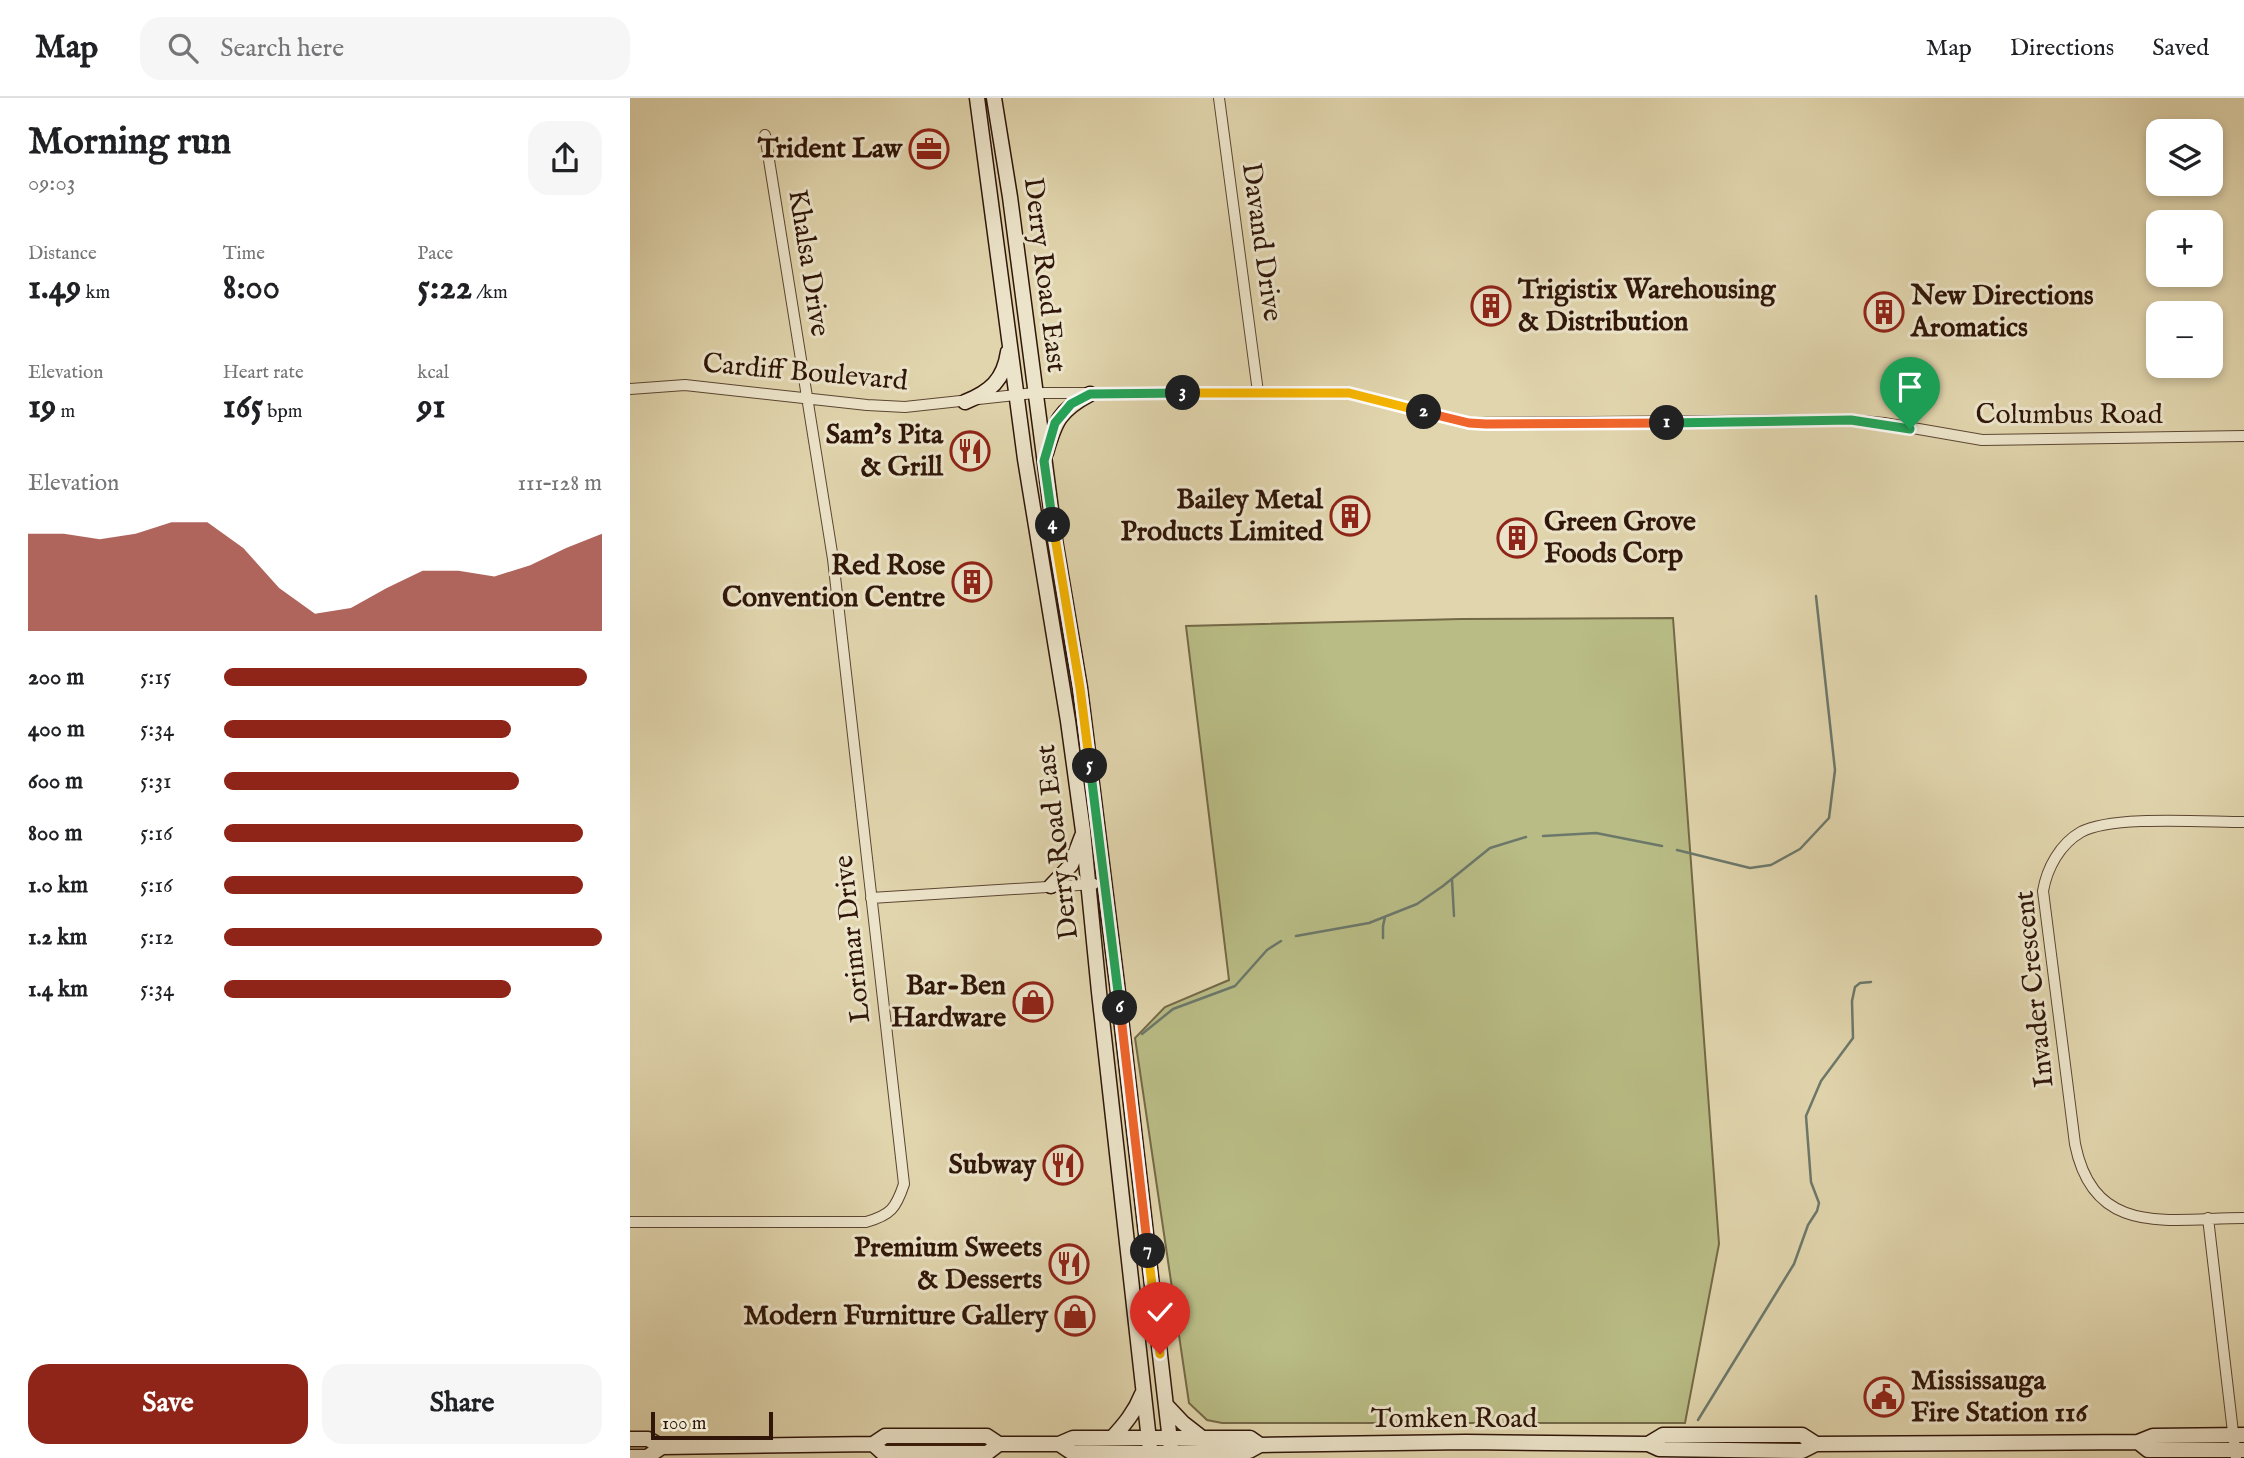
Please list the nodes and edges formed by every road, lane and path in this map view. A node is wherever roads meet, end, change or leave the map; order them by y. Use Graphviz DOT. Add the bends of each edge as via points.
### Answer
graph roads {
  1 [pos="977,98"];
  2 [pos="995,98"];
  3 [pos="1219,98"];
  4 [pos="765,135"];
  5 [pos="1009,341"];
  6 [pos="630,389"];
  7 [pos="1258,392"];
  8 [pos="1034,393"];
  9 [pos="1017,394"];
  10 [pos="1090,394"];
  11 [pos="806,398"];
  12 [pos="965,402"];
  13 [pos="2244,436"];
  14 [pos="1044,461"];
  15 [pos="2244,822"];
  16 [pos="1083,831"];
  17 [pos="1105,883"];
  18 [pos="1088,884"];
  19 [pos="1051,886"];
  20 [pos="871,898"];
  21 [pos="2208,1218"];
  22 [pos="2244,1218"];
  23 [pos="630,1222"];
  24 [pos="1143,1393"];
  25 [pos="1167,1406"];
  26 [pos="940,1436"];
  27 [pos="1200,1437"];
  28 [pos="1112,1438"];
  29 [pos="630,1439"];
  30 [pos="873,1444"];
  31 [pos="999,1444"];
  32 [pos="1059,1444"];
  33 [pos="1260,1445"];
  34 [pos="2238,1446"];
  35 [pos="662,1447"];
  36 [pos="1728,1448"];
  37 [pos="1150,1450"];
  38 [pos="1171,1450"];
  39 [pos="939,1455"];
  40 [pos="1107,1455"];
  41 [pos="1212,1455"];
  42 [pos="630,1457"];
  1 -- 5 [label="main road, Derry Road East"];
  2 -- 8 [label="main road, Derry Road East"];
  3 -- 7 [label="street, Davand Drive"];
  4 -- 11 [label="street, Khalsa Drive"];
  5 -- 9 [label="main road, Derry Road East"];
  5 -- 12 [label="main road" via="1006,365 997,383"];
  6 -- 11 [label="street, Cardiff Boulevard" via="685,385"];
  7 -- 10 [label="street, Columbus Road"];
  7 -- 13 [label="street, Columbus Road" via="1349,393 1477,424 1851,420 1982,440"];
  8 -- 9 [label="street, Columbus Road"];
  8 -- 10 [label="street, Columbus Road"];
  8 -- 14 [label="main road, Derry Road East"];
  9 -- 12 [label="street, Cardiff Boulevard"];
  9 -- 16 [label="main road, Derry Road East"];
  10 -- 14 [label="main road" via="1058,418"];
  11 -- 12 [label="street, Cardiff Boulevard" via="886,407"];
  11 -- 20 [label="street, Lorimar Drive" via="833,559"];
  14 -- 17 [label="main road, Derry Road East"];
  15 -- 21 [label="street, Invader Crescent" via="2122,822 2081,832 2054,859 2043,891 2075,1144 2086,1181 2111,1206 2143,1219"];
  16 -- 18 [label="main road, Derry Road East"];
  16 -- 19 [label="main road" via="1071,865"];
  17 -- 18 [label="street"];
  17 -- 25 [label="main road, Derry Road East"];
  18 -- 19 [label="street"];
  18 -- 24 [label="main road, Derry Road East"];
  19 -- 20 [label="street"];
  20 -- 23 [label="street, Lorimar Drive" via="904,1184 898,1204 866,1222"];
  21 -- 22 [label="street, Invader Crescent"];
  21 -- 34 [label="street"];
  24 -- 28 [label="main road"];
  24 -- 37 [label="main road, Derry Road East"];
  25 -- 27 [label="main road"];
  25 -- 38 [label="main road, Derry Road East"];
  26 -- 30 [label="main road, Tomken Road" via="885,1436"];
  26 -- 31 [label="main road, Tomken Road" via="987,1436"];
  26 -- 39 [label="street"];
  27 -- 33 [label="main road, Tomken Road" via="1250,1438"];
  27 -- 38 [label="main road, Tomken Road"];
  28 -- 32 [label="main road, Tomken Road" via="1073,1438"];
  28 -- 37 [label="main road, Tomken Road"];
  29 -- 35 [label="main road, Tomken Road" via="648,1439"];
  30 -- 35 [label="main road, Tomken Road"];
  30 -- 39 [label="main road, Tomken Road" via="883,1453"];
  31 -- 32 [label="main road, Tomken Road"];
  31 -- 39 [label="main road, Tomken Road" via="987,1453"];
  32 -- 40 [label="main road, Tomken Road" via="1071,1452"];
  33 -- 36 [label="main road, Tomken Road" via="1466,1442"];
  33 -- 41 [label="main road, Tomken Road" via="1249,1451"];
  34 -- 36 [label="main road, Tomken Road" via="2148,1450 2138,1442 1816,1444 1802,1451"];
  35 -- 42 [label="main road, Tomken Road" via="647,1457"];
  37 -- 38 [label="main road, Tomken Road"];
  37 -- 40 [label="main road, Tomken Road"];
  38 -- 41 [label="main road, Tomken Road"];
}
